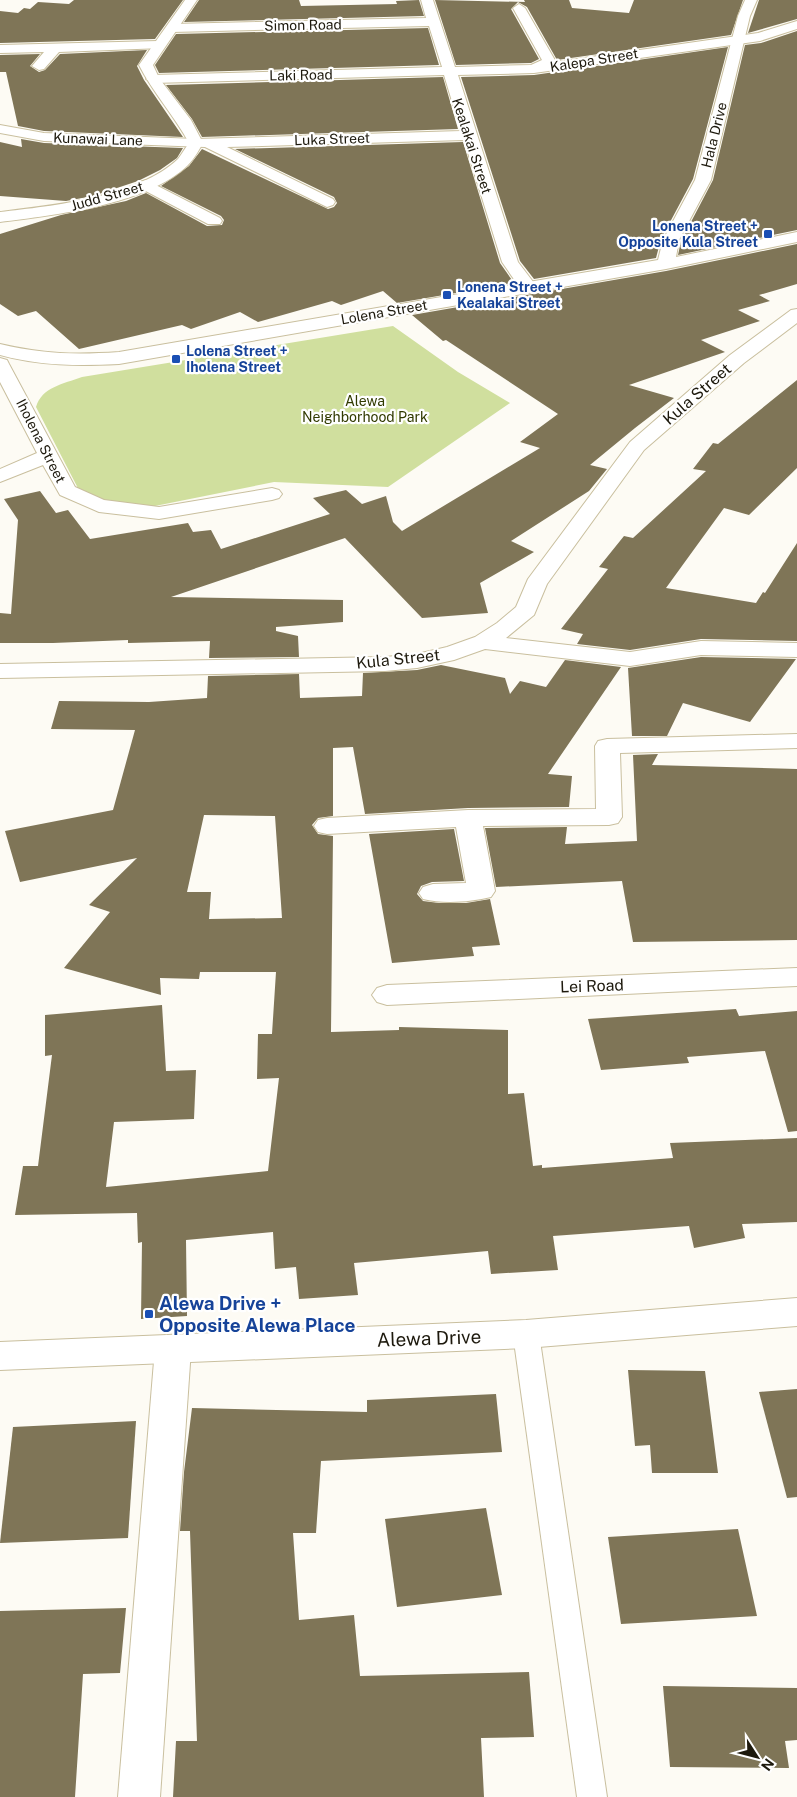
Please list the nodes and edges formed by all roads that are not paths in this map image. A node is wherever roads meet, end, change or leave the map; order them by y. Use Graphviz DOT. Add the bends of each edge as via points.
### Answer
graph roads {
  1 [pos="191,0"];
  2 [pos="427,0"];
  3 [pos="750,0"];
  4 [pos="519,8"];
  5 [pos="433,22"];
  6 [pos="797,25"];
  7 [pos="172,28"];
  8 [pos="738,39"];
  9 [pos="158,45"];
  10 [pos="0,48"];
  11 [pos="54,48"];
  12 [pos="39,66"];
  13 [pos="534,69"];
  14 [pos="449,72"];
  15 [pos="153,79"];
  16 [pos="0,129"];
  17 [pos="468,135"];
  18 [pos="202,143"];
  19 [pos="146,185"];
  20 [pos="327,202"];
  21 [pos="0,216"];
  22 [pos="214,221"];
  23 [pos="797,237"];
  24 [pos="666,264"];
  25 [pos="528,287"];
  26 [pos="797,314"];
  27 [pos="0,349"];
  28 [pos="0,364"];
  29 [pos="47,456"];
  30 [pos="0,476"];
  31 [pos="272,494"];
  32 [pos="483,642"];
  33 [pos="797,650"];
  34 [pos="0,671"];
  35 [pos="797,741"];
  36 [pos="468,818"];
  37 [pos="327,826"];
  38 [pos="433,893"];
  39 [pos="797,977"];
  40 [pos="387,995"];
  41 [pos="797,1312"];
  42 [pos="526,1334"];
  43 [pos="173,1349"];
  44 [pos="0,1356"];
  45 [pos="139,1797"];
  46 [pos="592,1797"];
  1 -- 7 [label="street"];
  2 -- 5 [label="street, Kealakai Street"];
  3 -- 8 [label="street, Hala Drive"];
  4 -- 13 [label="street" via="550,61"];
  5 -- 7 [label="street, Simon Road"];
  5 -- 14 [label="street, Kealakai Street"];
  6 -- 8 [label="street, Kalepa Street"];
  7 -- 9 [label="street"];
  8 -- 13 [label="street, Kalepa Street"];
  8 -- 24 [label="street, Hala Drive" via="703,180 671,240"];
  9 -- 11 [label="street"];
  9 -- 15 [label="street" via="146,65"];
  10 -- 11 [label="street"];
  11 -- 12 [label="street"];
  13 -- 14 [label="street, Kalepa Street"];
  14 -- 15 [label="street, Laki Road"];
  14 -- 17 [label="street, Kealakai Street"];
  15 -- 18 [label="street"];
  16 -- 18 [label="street, Kunawai Lane" via="44,137"];
  17 -- 18 [label="street, Luka Street"];
  17 -- 25 [label="street, Kealakai Street" via="510,262"];
  18 -- 19 [label="street, Judd Street" via="180,166"];
  18 -- 20 [label="street"];
  19 -- 21 [label="street, Judd Street" via="87,203"];
  19 -- 22 [label="street"];
  23 -- 24 [label="street, Lolena Street"];
  24 -- 25 [label="street, Lolena Street"];
  25 -- 27 [label="street, Lolena Street" via="120,358 64,362"];
  26 -- 32 [label="street, Kula Street" via="737,359 637,446 536,584 526,610"];
  28 -- 29 [label="street, Iholena Street"];
  29 -- 30 [label="street"];
  29 -- 31 [label="street, Iholena Street" via="67,491 99,506 159,513"];
  32 -- 33 [label="street" via="630,659 701,648"];
  32 -- 34 [label="street, Kula Street" via="454,653 385,664"];
  35 -- 36 [label="street" via="607,746 609,817"];
  36 -- 37 [label="street"];
  36 -- 38 [label="street" via="481,891"];
  39 -- 40 [label="street, Lei Road"];
  41 -- 42 [label="street, Alewa Drive"];
  42 -- 43 [label="street, Alewa Drive"];
  42 -- 46 [label="lane"];
  43 -- 44 [label="street, Alewa Drive"];
  43 -- 45 [label="street"];
}
